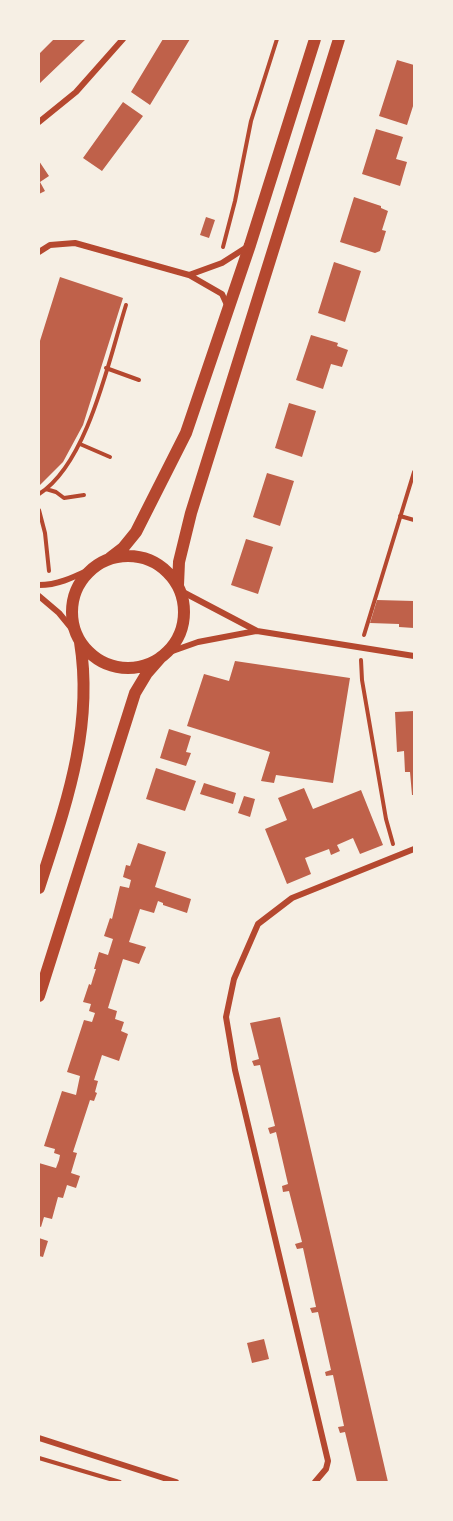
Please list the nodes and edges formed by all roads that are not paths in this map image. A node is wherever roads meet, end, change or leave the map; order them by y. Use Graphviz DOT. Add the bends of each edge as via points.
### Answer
graph roads {
  1 [pos="123,39"];
  2 [pos="315,39"];
  3 [pos="339,39"];
  4 [pos="39,122"];
  5 [pos="250,245"];
  6 [pos="39,252"];
  7 [pos="189,275"];
  8 [pos="228,309"];
  9 [pos="110,558"];
  10 [pos="93,567"];
  11 [pos="39,585"];
  12 [pos="179,588"];
  13 [pos="39,596"];
  14 [pos="257,631"];
  15 [pos="78,638"];
  16 [pos="164,655"];
  17 [pos="414,656"];
  18 [pos="414,849"];
  19 [pos="39,888"];
  20 [pos="39,996"];
  21 [pos="39,1438"];
  22 [pos="176,1482"];
  23 [pos="315,1482"];
  1 -- 4 [label="street" via="76,92"];
  2 -- 5 [label="main road"];
  3 -- 12 [label="main road" via="191,513 180,562"];
  5 -- 7 [label="street" via="217,265"];
  5 -- 8 [label="main road"];
  6 -- 7 [label="street" via="50,245 75,243"];
  7 -- 8 [label="street" via="222,294"];
  8 -- 9 [label="main road" via="180,447 136,532"];
  9 -- 10 [label="main road"];
  9 -- 12 [label="main road" via="130,555 150,560 164,567"];
  10 -- 11 [label="street" via="73,577"];
  10 -- 15 [label="main road" via="74,595 72,615"];
  12 -- 14 [label="street"];
  12 -- 16 [label="main road" via="184,621 176,641"];
  13 -- 15 [label="street" via="59,613"];
  14 -- 16 [label="street" via="198,642"];
  14 -- 17 [label="street"];
  15 -- 16 [label="main road" via="99,660 119,667 141,666"];
  15 -- 19 [label="main road" via="84,672 79,750"];
  16 -- 20 [label="main road" via="135,693"];
  18 -- 23 [label="street" via="292,898 258,924 234,979 226,1017 235,1070 328,1461"];
  21 -- 22 [label="street"];
}
